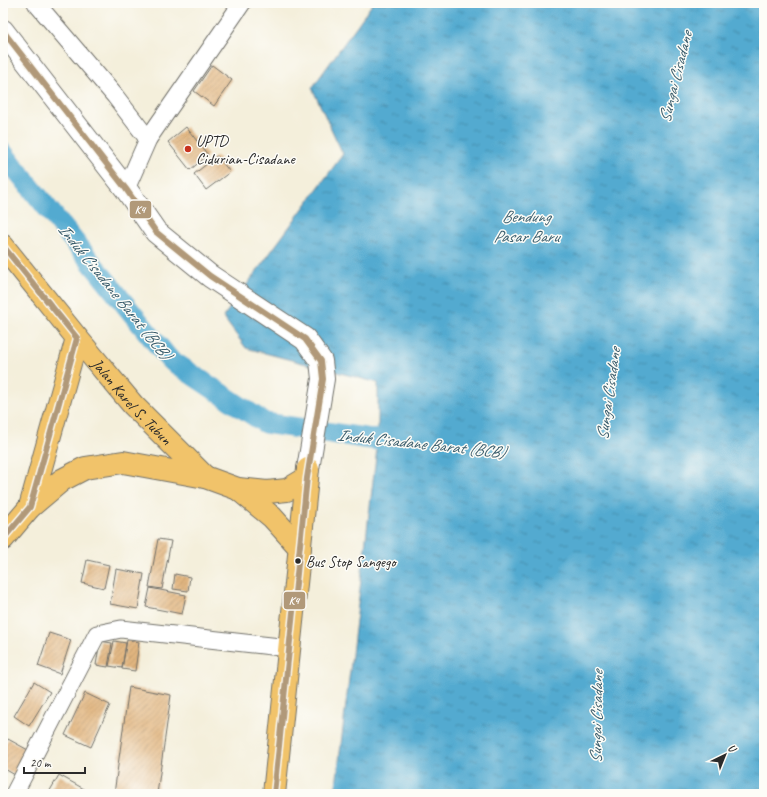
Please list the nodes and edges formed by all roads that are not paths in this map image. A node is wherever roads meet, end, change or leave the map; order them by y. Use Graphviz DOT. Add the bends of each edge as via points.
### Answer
graph roads {
  1 [pos="36,3"];
  2 [pos="242,3"];
  3 [pos="3,31"];
  4 [pos="148,139"];
  5 [pos="126,189"];
  6 [pos="3,246"];
  7 [pos="77,338"];
  8 [pos="205,477"];
  9 [pos="306,481"];
  10 [pos="238,489"];
  11 [pos="30,506"];
  12 [pos="3,538"];
  13 [pos="300,548"];
  14 [pos="289,648"];
  15 [pos="14,794"];
  16 [pos="274,794"];
  1 -- 4 [label="street"];
  2 -- 4 [label="street"];
  3 -- 5 [label="street"];
  4 -- 5 [label="street"];
  5 -- 9 [label="street" via="156,232 210,276 304,340 321,361 323,379"];
  6 -- 7 [label="main road, Jalan Karel S. Tubun"];
  7 -- 8 [label="main road, Jalan Karel S. Tubun" via="133,405"];
  7 -- 11 [label="main road"];
  8 -- 10 [label="main road"];
  8 -- 11 [label="main road" via="123,462 85,468 62,480"];
  9 -- 10 [label="main road" via="287,490 268,492"];
  9 -- 13 [label="main road"];
  10 -- 13 [label="main road" via="272,517"];
  11 -- 12 [label="main road"];
  13 -- 14 [label="main road"];
  14 -- 15 [label="street" via="121,629 97,634"];
  14 -- 16 [label="main road"];
}
